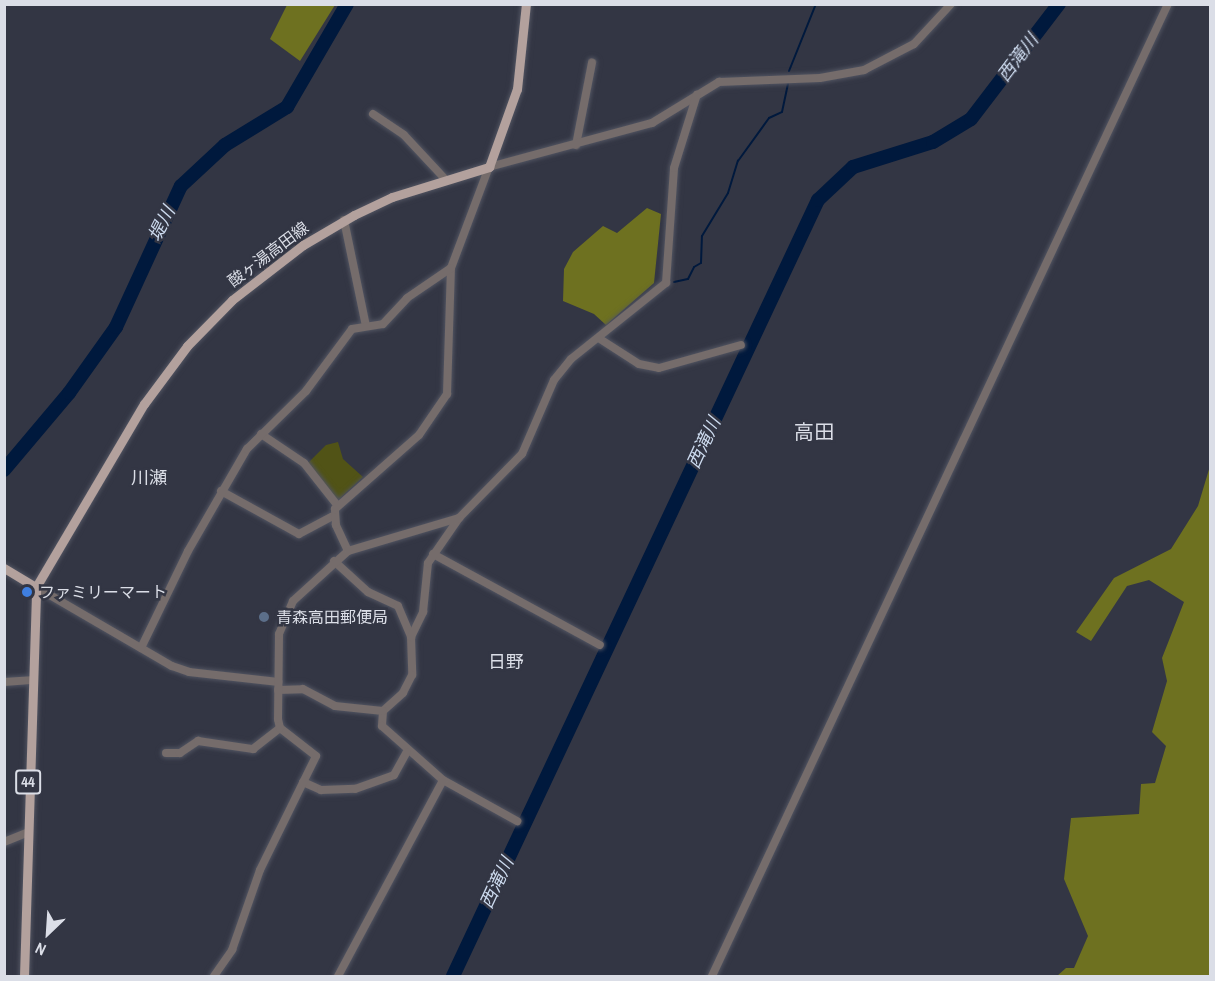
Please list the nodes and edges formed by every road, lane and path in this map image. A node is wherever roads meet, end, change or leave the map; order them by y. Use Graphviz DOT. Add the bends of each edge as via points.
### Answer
graph roads {
  1 [pos="526,4"];
  2 [pos="951,4"];
  3 [pos="1168,4"];
  4 [pos="592,63"];
  5 [pos="697,94"];
  6 [pos="373,114"];
  7 [pos="576,145"];
  8 [pos="489,167"];
  9 [pos="445,180"];
  10 [pos="344,220"];
  11 [pos="451,268"];
  12 [pos="366,326"];
  13 [pos="600,339"];
  14 [pos="741,345"];
  15 [pos="261,434"];
  16 [pos="221,491"];
  17 [pos="337,505"];
  18 [pos="333,515"];
  19 [pos="459,518"];
  20 [pos="348,551"];
  21 [pos="433,554"];
  22 [pos="334,561"];
  23 [pos="4,568"];
  24 [pos="36,587"];
  25 [pos="411,637"];
  26 [pos="600,645"];
  27 [pos="141,648"];
  28 [pos="31,680"];
  29 [pos="4,682"];
  30 [pos="278,686"];
  31 [pos="383,711"];
  32 [pos="280,728"];
  33 [pos="407,752"];
  34 [pos="166,753"];
  35 [pos="443,780"];
  36 [pos="303,782"];
  37 [pos="517,821"];
  38 [pos="26,833"];
  39 [pos="4,842"];
  40 [pos="24,976"];
  41 [pos="214,976"];
  42 [pos="338,976"];
  43 [pos="712,976"];
  1 -- 8 [label="main road" via="517,88"];
  2 -- 5 [label="street" via="914,44 864,70 820,78 732,79"];
  3 -- 43 [label="street"];
  4 -- 7 [label="street"];
  5 -- 7 [label="street" via="652,123"];
  5 -- 13 [label="street" via="674,168 666,283"];
  6 -- 9 [label="street" via="404,135"];
  7 -- 8 [label="street"];
  8 -- 9 [label="main road, 酸ヶ湯高田線"];
  8 -- 11 [label="street"];
  9 -- 10 [label="main road, 酸ヶ湯高田線"];
  10 -- 12 [label="street"];
  10 -- 24 [label="main road, 酸ヶ湯高田線" via="249,285 187,346 144,404"];
  11 -- 12 [label="street" via="407,298 383,324"];
  11 -- 17 [label="street" via="450,383 440,410 419,435"];
  12 -- 15 [label="street" via="352,329 306,391"];
  13 -- 14 [label="street" via="632,361 659,368"];
  13 -- 19 [label="street" via="571,358 554,380 515,464"];
  15 -- 16 [label="street"];
  15 -- 17 [label="street" via="303,463"];
  16 -- 18 [label="street" via="299,534"];
  16 -- 27 [label="street"];
  17 -- 18 [label="street"];
  18 -- 20 [label="street"];
  19 -- 20 [label="street"];
  19 -- 21 [label="street"];
  20 -- 22 [label="street"];
  21 -- 25 [label="street" via="428,563 423,612"];
  21 -- 26 [label="street"];
  22 -- 25 [label="street" via="368,592 398,606"];
  22 -- 30 [label="street" via="305,586 285,616 279,634"];
  23 -- 24 [label="main road"];
  24 -- 27 [label="street"];
  24 -- 28 [label="main road, 44"];
  25 -- 31 [label="street" via="412,675 403,693"];
  27 -- 30 [label="street" via="189,672"];
  28 -- 29 [label="street"];
  28 -- 38 [label="main road, 44"];
  30 -- 31 [label="street" via="303,689 335,706"];
  30 -- 32 [label="street"];
  31 -- 33 [label="street" via="382,726"];
  32 -- 34 [label="street" via="253,749 198,741 180,753"];
  32 -- 36 [label="street" via="316,756"];
  33 -- 35 [label="street"];
  33 -- 36 [label="street" via="394,776 355,789 321,790"];
  35 -- 37 [label="street"];
  35 -- 42 [label="street"];
  36 -- 41 [label="street" via="260,870 232,950"];
  38 -- 39 [label="street"];
  38 -- 40 [label="main road, 44"];
}
